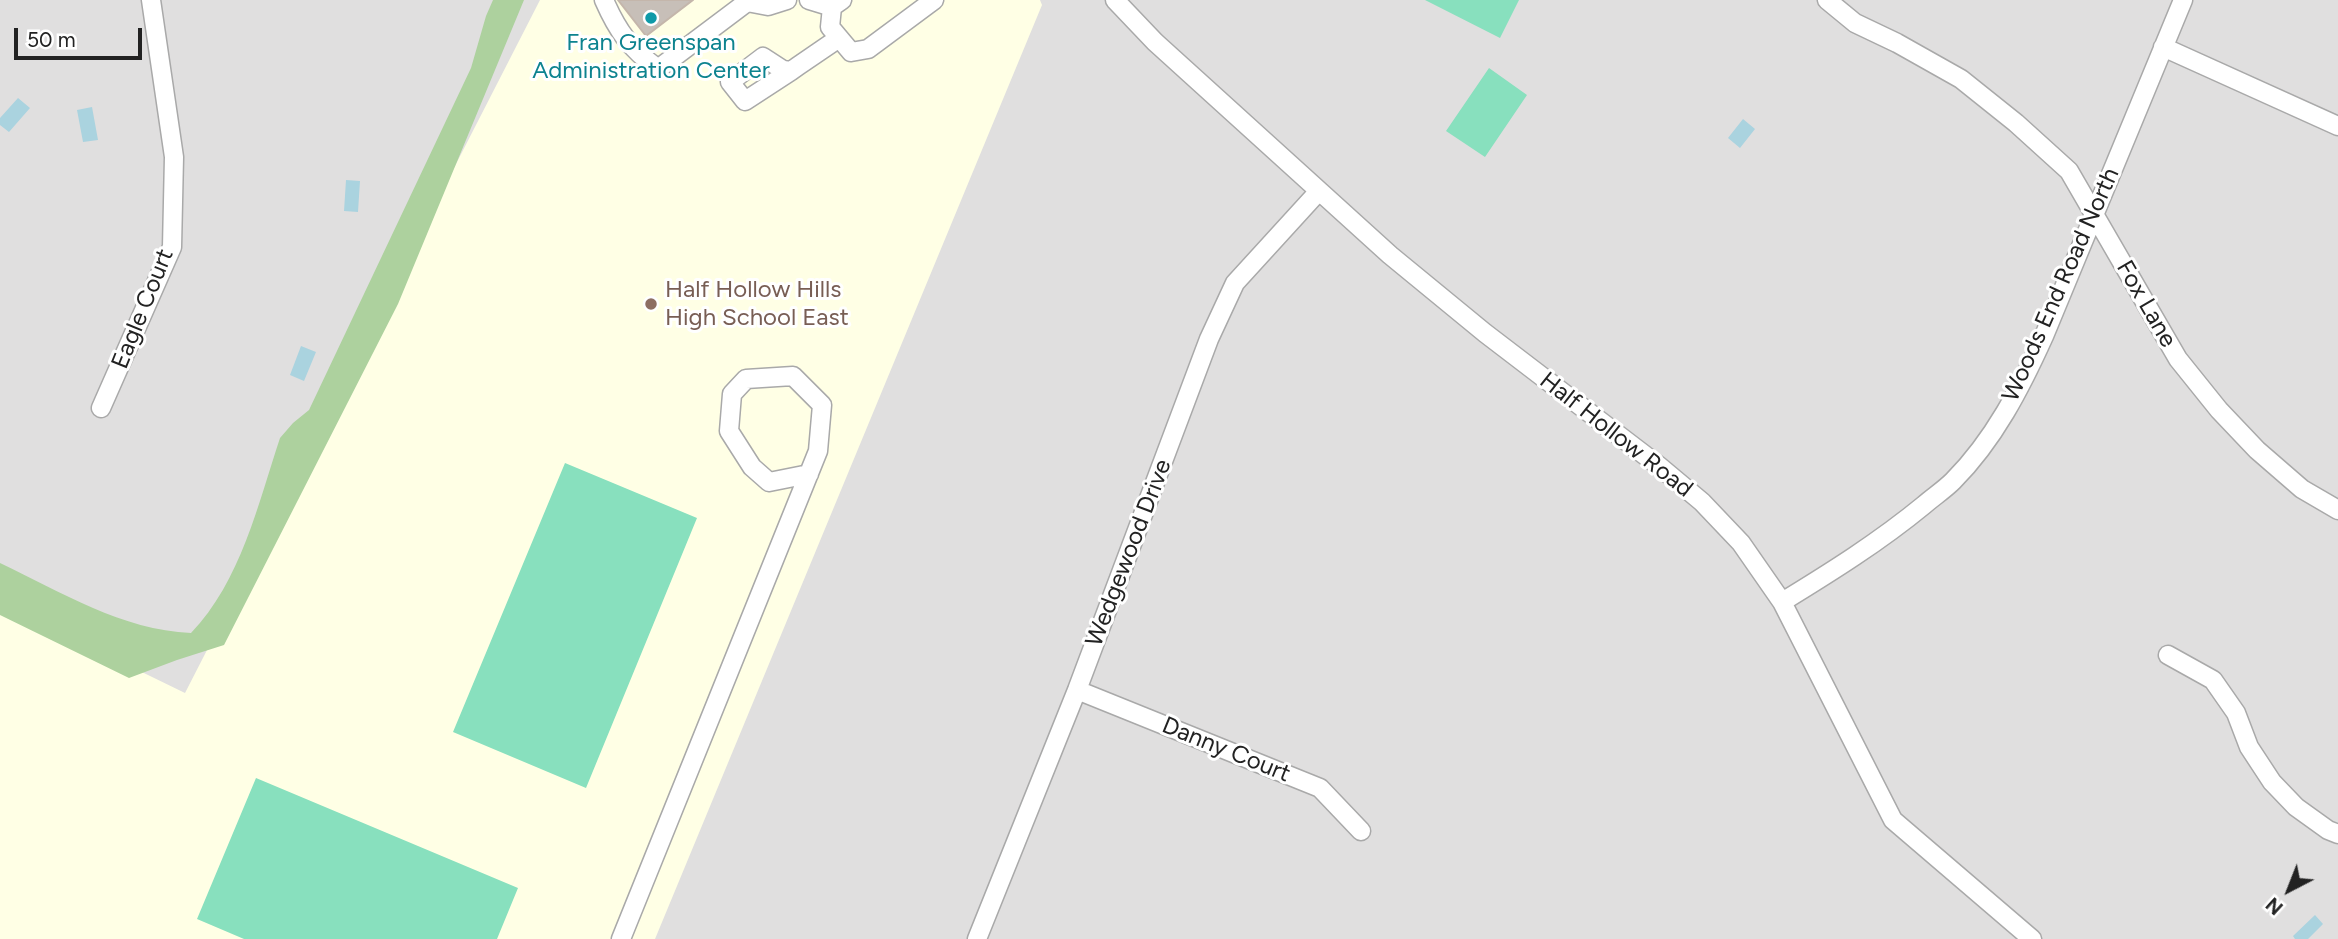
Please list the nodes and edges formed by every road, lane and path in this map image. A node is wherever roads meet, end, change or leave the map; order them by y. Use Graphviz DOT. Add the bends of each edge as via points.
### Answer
graph roads {
  1 [pos="151,0"];
  2 [pos="604,0"];
  3 [pos="787,0"];
  4 [pos="809,0"];
  5 [pos="934,0"];
  6 [pos="1115,0"];
  7 [pos="1827,0"];
  8 [pos="2183,0"];
  9 [pos="837,4"];
  10 [pos="839,38"];
  11 [pos="2163,47"];
  12 [pos="791,71"];
  13 [pos="2338,126"];
  14 [pos="1318,191"];
  15 [pos="2095,212"];
  16 [pos="101,408"];
  17 [pos="809,474"];
  18 [pos="2338,509"];
  19 [pos="1782,602"];
  20 [pos="2168,655"];
  21 [pos="1077,690"];
  22 [pos="1361,831"];
  23 [pos="2338,834"];
  24 [pos="621,939"];
  25 [pos="977,939"];
  26 [pos="2032,939"];
  1 -- 16 [label="street, Eagle Court" via="174,157 172,247"];
  2 -- 3 [label="street" via="615,26 638,54 658,69 747,2 768,6"];
  4 -- 9 [label="street"];
  5 -- 10 [label="street" via="868,49 851,52"];
  6 -- 14 [label="street, Half Hollow Road"];
  7 -- 15 [label="street, Fox Lane" via="1855,23 1961,79 2069,171"];
  8 -- 11 [label="street, Woods End Road North"];
  9 -- 10 [label="street" via="830,27"];
  10 -- 12 [label="street"];
  11 -- 13 [label="street"];
  11 -- 15 [label="street, Woods End Road North"];
  14 -- 19 [label="street, Half Hollow Road" via="1485,333 1702,502 1741,543"];
  14 -- 21 [label="street, Wedgewood Drive" via="1236,283 1209,339"];
  15 -- 18 [label="street, Fox Lane" via="2178,359 2257,450 2302,489"];
  15 -- 19 [label="street, Woods End Road North" via="2022,384 1991,434 1953,481 1900,525"];
  17 -- 17 [label="street" via="818,451 822,405 793,376 746,379 732,394 729,431 752,467 769,482"];
  17 -- 24 [label="street"];
  19 -- 26 [label="street, Half Hollow Road" via="1893,820"];
  20 -- 23 [label="street" via="2213,680 2272,782 2296,807"];
  21 -- 22 [label="street, Danny Court" via="1320,788"];
  21 -- 25 [label="street, Wedgewood Drive"];
}
